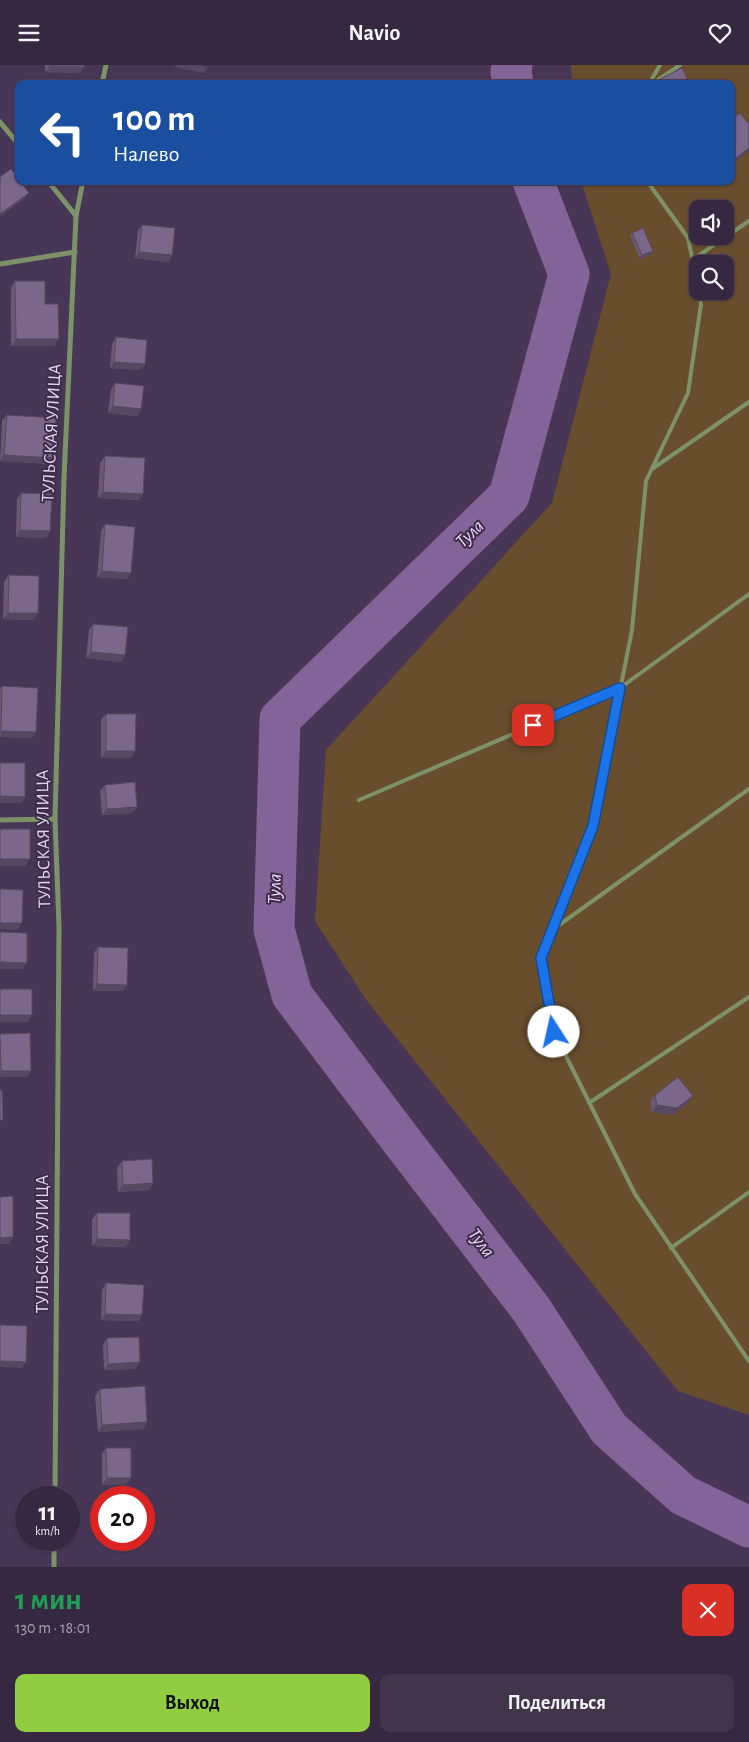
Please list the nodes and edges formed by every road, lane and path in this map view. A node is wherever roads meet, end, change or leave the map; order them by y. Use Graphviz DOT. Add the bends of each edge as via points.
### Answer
graph roads {
  1 [pos="106,65"];
  2 [pos="660,65"];
  3 [pos="680,65"];
  4 [pos="103,80"];
  5 [pos="651,80"];
  6 [pos="658,80"];
  7 [pos="0,122"];
  8 [pos="15,140"];
  9 [pos="51,185"];
  10 [pos="82,185"];
  11 [pos="650,185"];
  12 [pos="76,216"];
  13 [pos="749,221"];
  14 [pos="75,252"];
  15 [pos="691,255"];
  16 [pos="699,255"];
  17 [pos="0,265"];
  18 [pos="700,300"];
  19 [pos="749,402"];
  20 [pos="652,469"];
  21 [pos="749,595"];
  22 [pos="620,688"];
  23 [pos="749,789"];
  24 [pos="359,800"];
  25 [pos="56,819"];
  26 [pos="0,820"];
  27 [pos="552,930"];
  28 [pos="749,997"];
  29 [pos="590,1103"];
  30 [pos="749,1192"];
  31 [pos="672,1248"];
  32 [pos="749,1361"];
  33 [pos="54,1486"];
  34 [pos="54,1551"];
  35 [pos="54,1567"];
  1 -- 4 [label="street"];
  2 -- 5 [label="lane"];
  3 -- 6 [label="lane"];
  7 -- 8 [label="street"];
  9 -- 12 [label="street"];
  10 -- 12 [label="street, ТУЛЬСКАЯ УЛИЦА"];
  11 -- 15 [label="lane" via="688,238"];
  12 -- 14 [label="street, ТУЛЬСКАЯ УЛИЦА"];
  13 -- 16 [label="lane"];
  14 -- 17 [label="street"];
  14 -- 25 [label="street, ТУЛЬСКАЯ УЛИЦА" via="64,478"];
  18 -- 20 [label="lane" via="688,393"];
  19 -- 20 [label="lane"];
  20 -- 22 [label="lane" via="646,481 632,630"];
  21 -- 22 [label="lane"];
  22 -- 24 [label="lane"];
  22 -- 27 [label="lane" via="593,826"];
  23 -- 27 [label="lane"];
  25 -- 26 [label="street"];
  25 -- 33 [label="street, ТУЛЬСКАЯ УЛИЦА" via="59,927"];
  27 -- 29 [label="lane" via="541,958 554,1032"];
  28 -- 29 [label="lane"];
  29 -- 31 [label="lane" via="635,1194"];
  30 -- 31 [label="lane"];
  31 -- 32 [label="lane"];
  34 -- 35 [label="street"];
}
